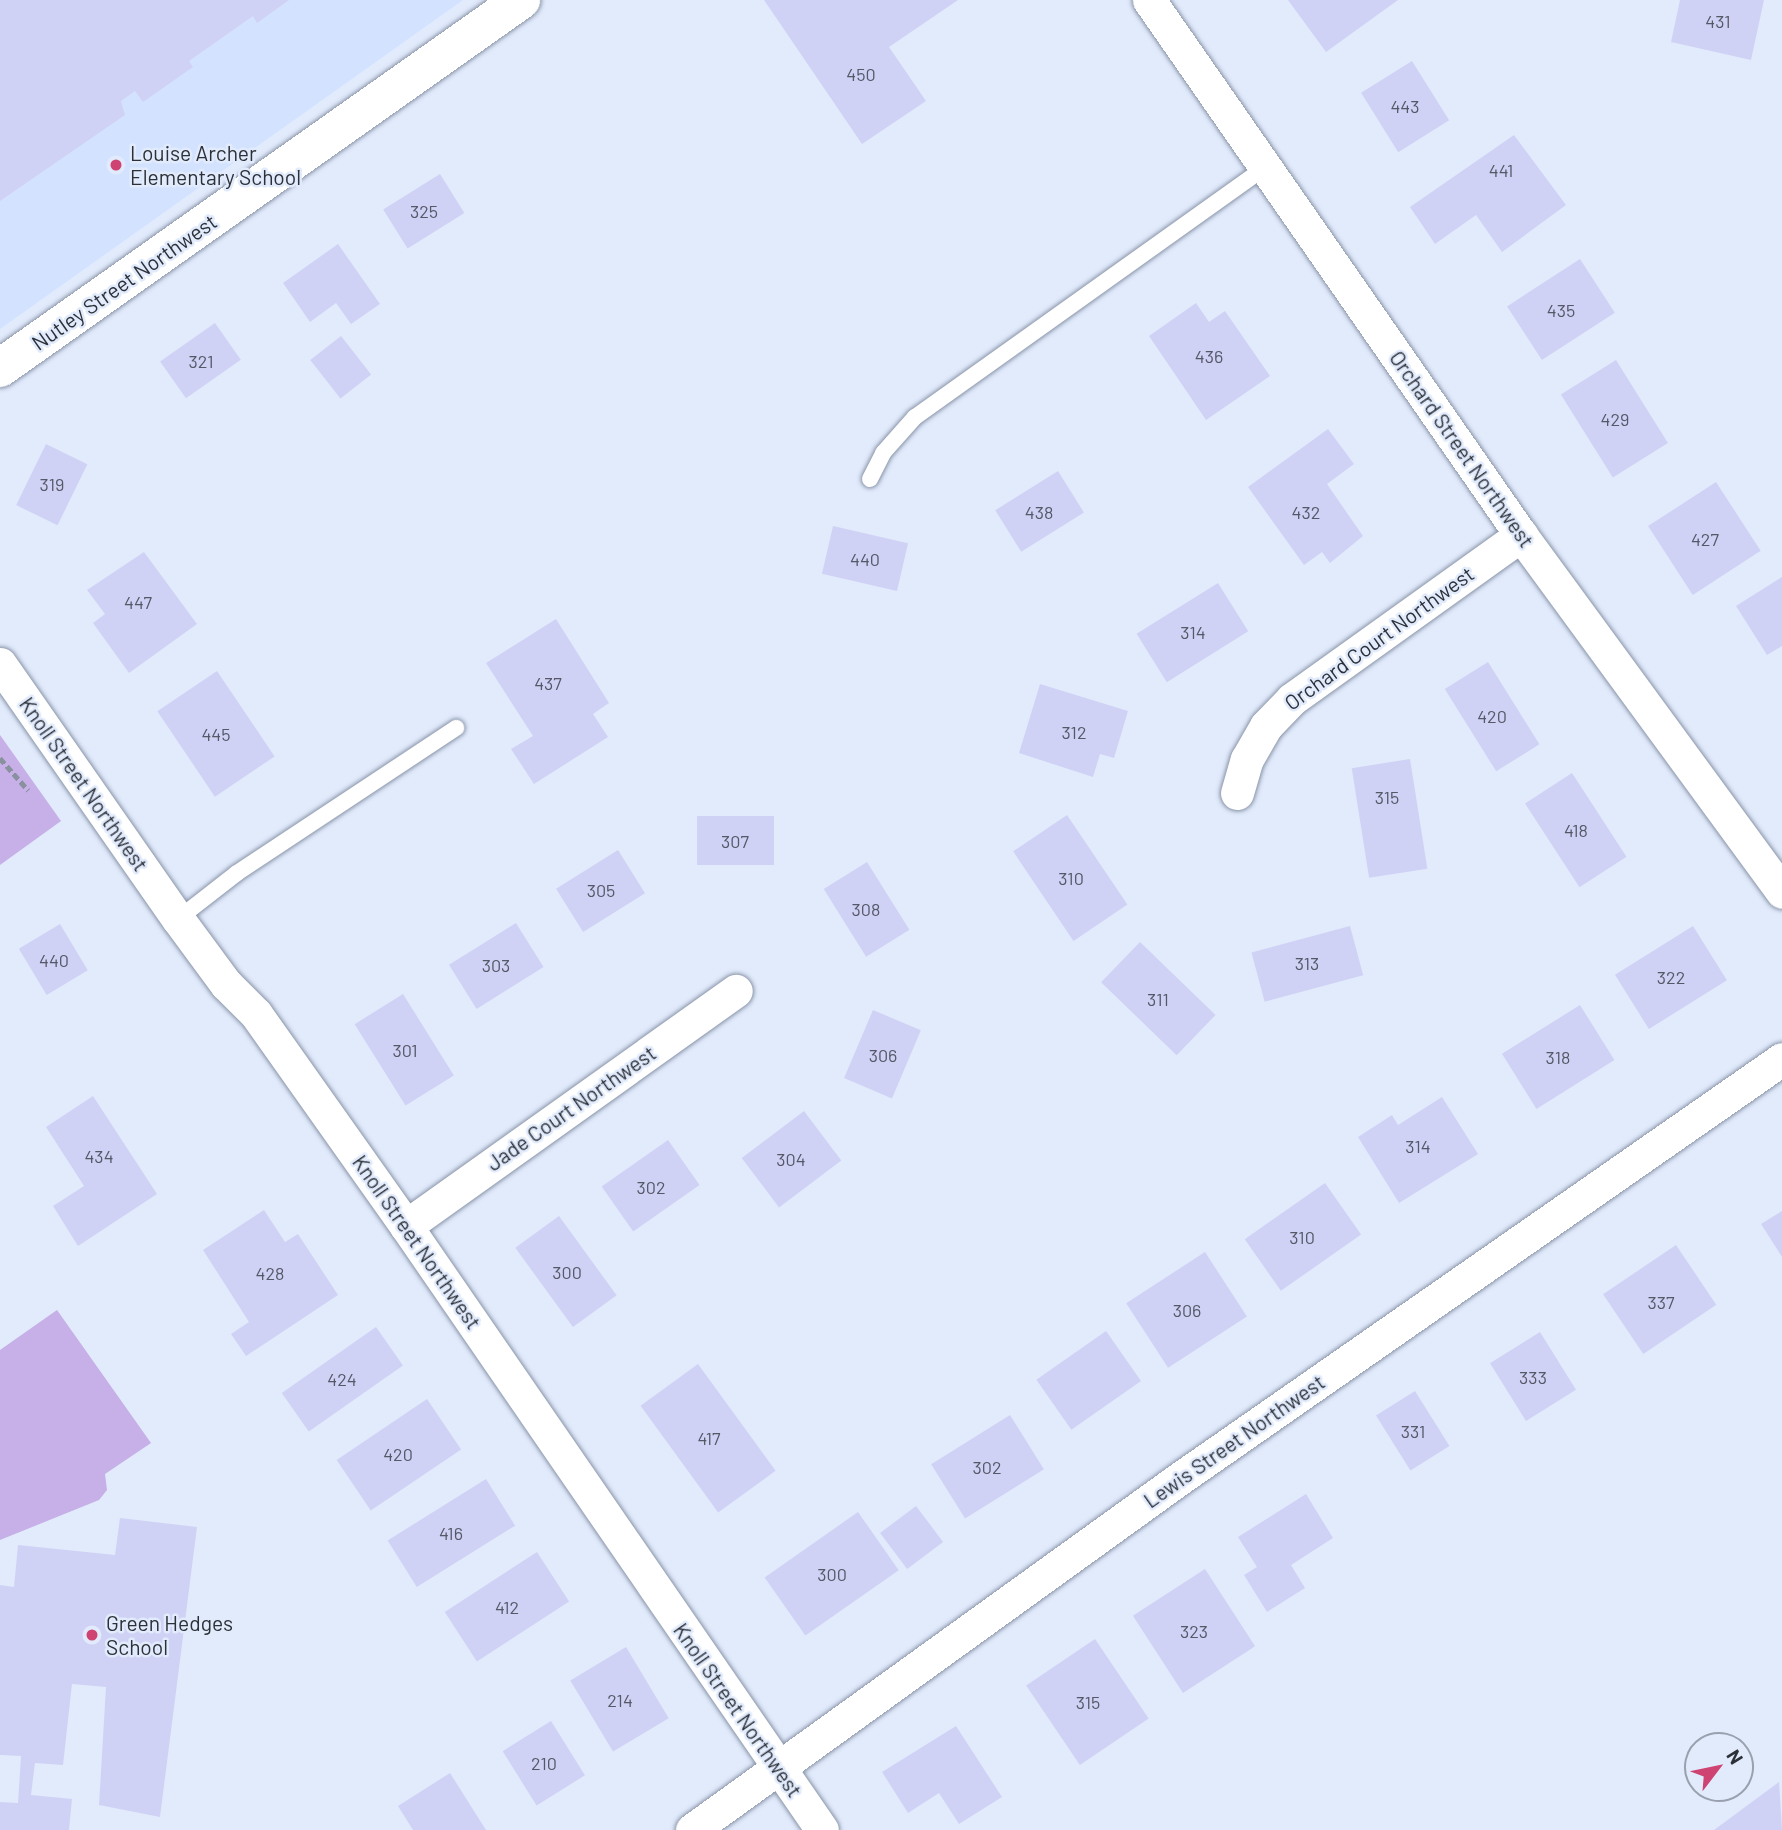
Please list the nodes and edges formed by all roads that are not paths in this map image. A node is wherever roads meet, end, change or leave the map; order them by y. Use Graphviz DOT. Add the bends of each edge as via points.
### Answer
graph roads {
  1 [pos="521,0"];
  2 [pos="1149,0"];
  3 [pos="1265,167"];
  4 [pos="0,368"];
  5 [pos="870,479"];
  6 [pos="1521,535"];
  7 [pos="0,664"];
  8 [pos="456,728"];
  9 [pos="1237,793"];
  10 [pos="1782,892"];
  11 [pos="178,919"];
  12 [pos="736,991"];
  13 [pos="1782,1059"];
  14 [pos="406,1226"];
  15 [pos="777,1767"];
  16 [pos="692,1830"];
  17 [pos="822,1830"];
  1 -- 4 [label="street, Nutley Street Northwest"];
  2 -- 3 [label="street, Orchard Street Northwest"];
  3 -- 5 [label="lane" via="915,417 883,453"];
  3 -- 6 [label="street, Orchard Street Northwest"];
  6 -- 9 [label="street, Orchard Court Northwest" via="1292,699 1266,726 1247,760"];
  6 -- 10 [label="street, Orchard Street Northwest"];
  7 -- 11 [label="street, Knoll Street Northwest"];
  8 -- 11 [label="lane" via="237,873"];
  11 -- 14 [label="street, Knoll Street Northwest" via="226,985 256,1014"];
  12 -- 14 [label="street, Jade Court Northwest"];
  13 -- 15 [label="street, Lewis Street Northwest" via="1175,1481"];
  14 -- 15 [label="street, Knoll Street Northwest"];
  15 -- 16 [label="street, Lewis Street Northwest"];
  15 -- 17 [label="street, Knoll Street Northwest"];
}
